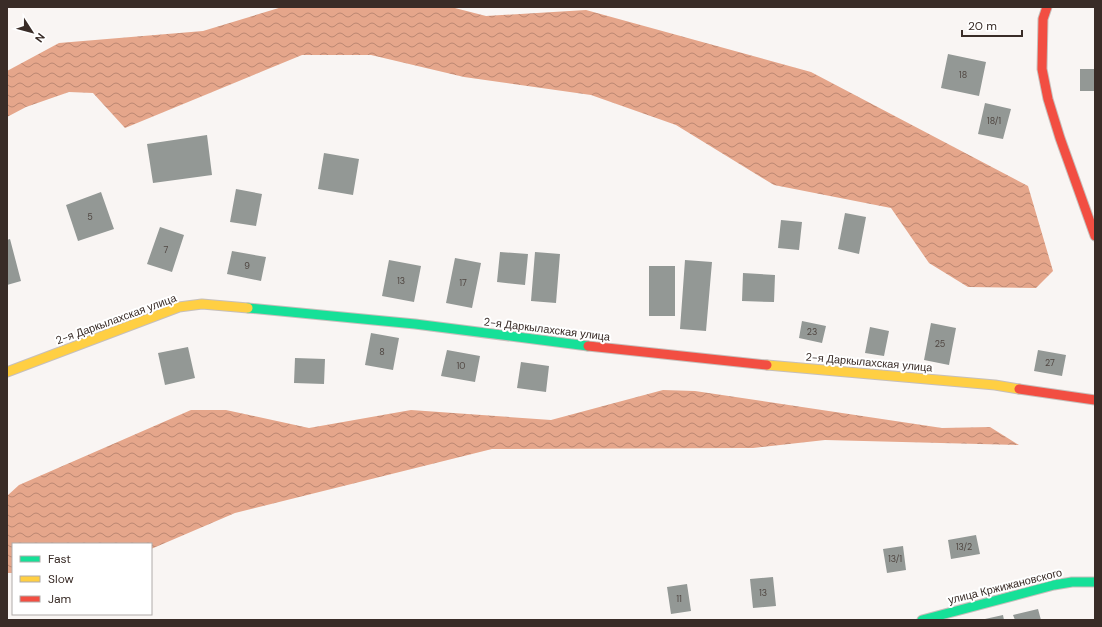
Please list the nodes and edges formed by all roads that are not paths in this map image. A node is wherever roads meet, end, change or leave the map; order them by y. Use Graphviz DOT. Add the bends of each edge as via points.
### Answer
graph roads {
  1 [pos="1047,7"];
  2 [pos="1095,236"];
  3 [pos="7,372"];
  4 [pos="1095,400"];
  5 [pos="1095,582"];
  6 [pos="922,620"];
  1 -- 2 [label="street" via="1043,19 1042,69 1048,99"];
  3 -- 4 [label="street, 2-я Даркылахская улица" via="179,307 202,304 415,324 635,352 995,385"];
  5 -- 6 [label="street, улица Кржижановского" via="1054,585"];
}
